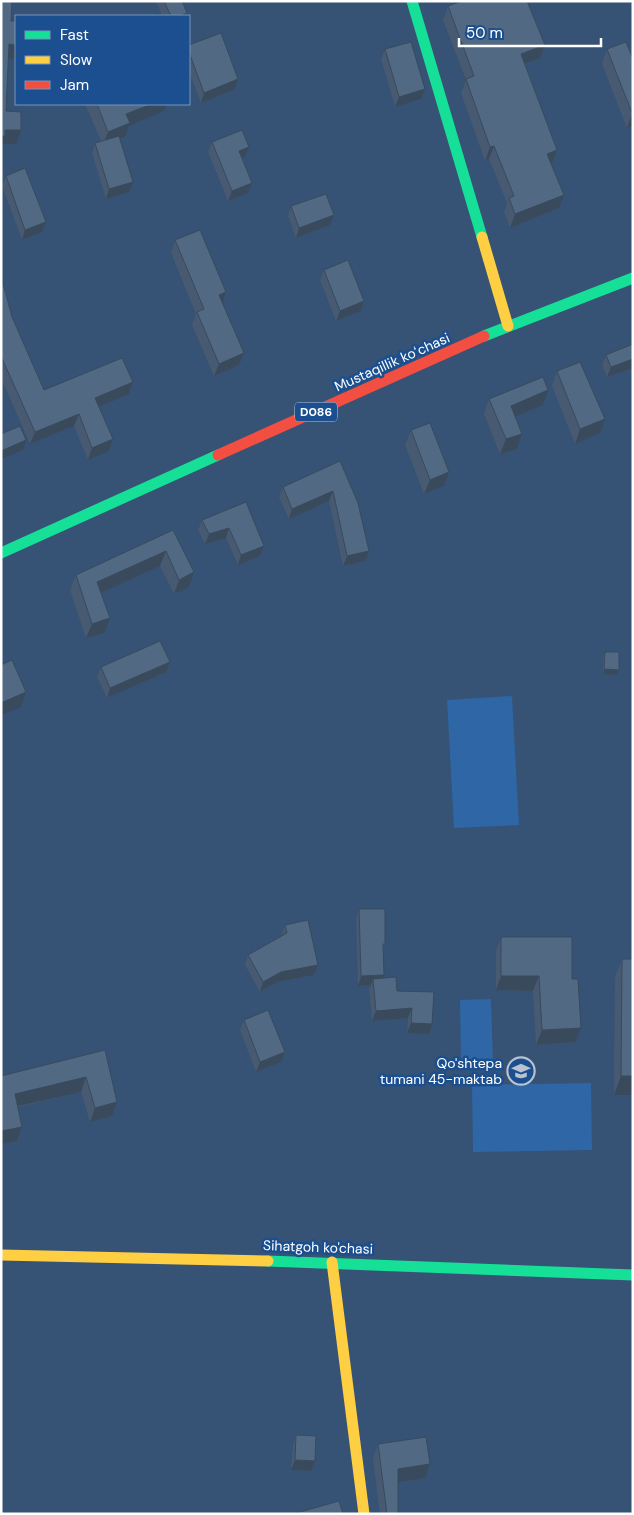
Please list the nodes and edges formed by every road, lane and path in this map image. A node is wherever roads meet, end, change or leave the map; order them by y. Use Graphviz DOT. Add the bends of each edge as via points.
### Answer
graph roads {
  1 [pos="412,1"];
  2 [pos="633,278"];
  3 [pos="508,326"];
  4 [pos="1,553"];
  5 [pos="1,1255"];
  6 [pos="332,1262"];
  7 [pos="633,1275"];
  8 [pos="364,1514"];
  1 -- 3 [label="street"];
  2 -- 3 [label="street, Mustaqillik koʻchasi / D086"];
  3 -- 4 [label="street, Mustaqillik koʻchasi / D086"];
  5 -- 6 [label="street, Sihatgoh ko'chasi"];
  6 -- 7 [label="street, Sihatgoh ko'chasi"];
  6 -- 8 [label="street"];
}
